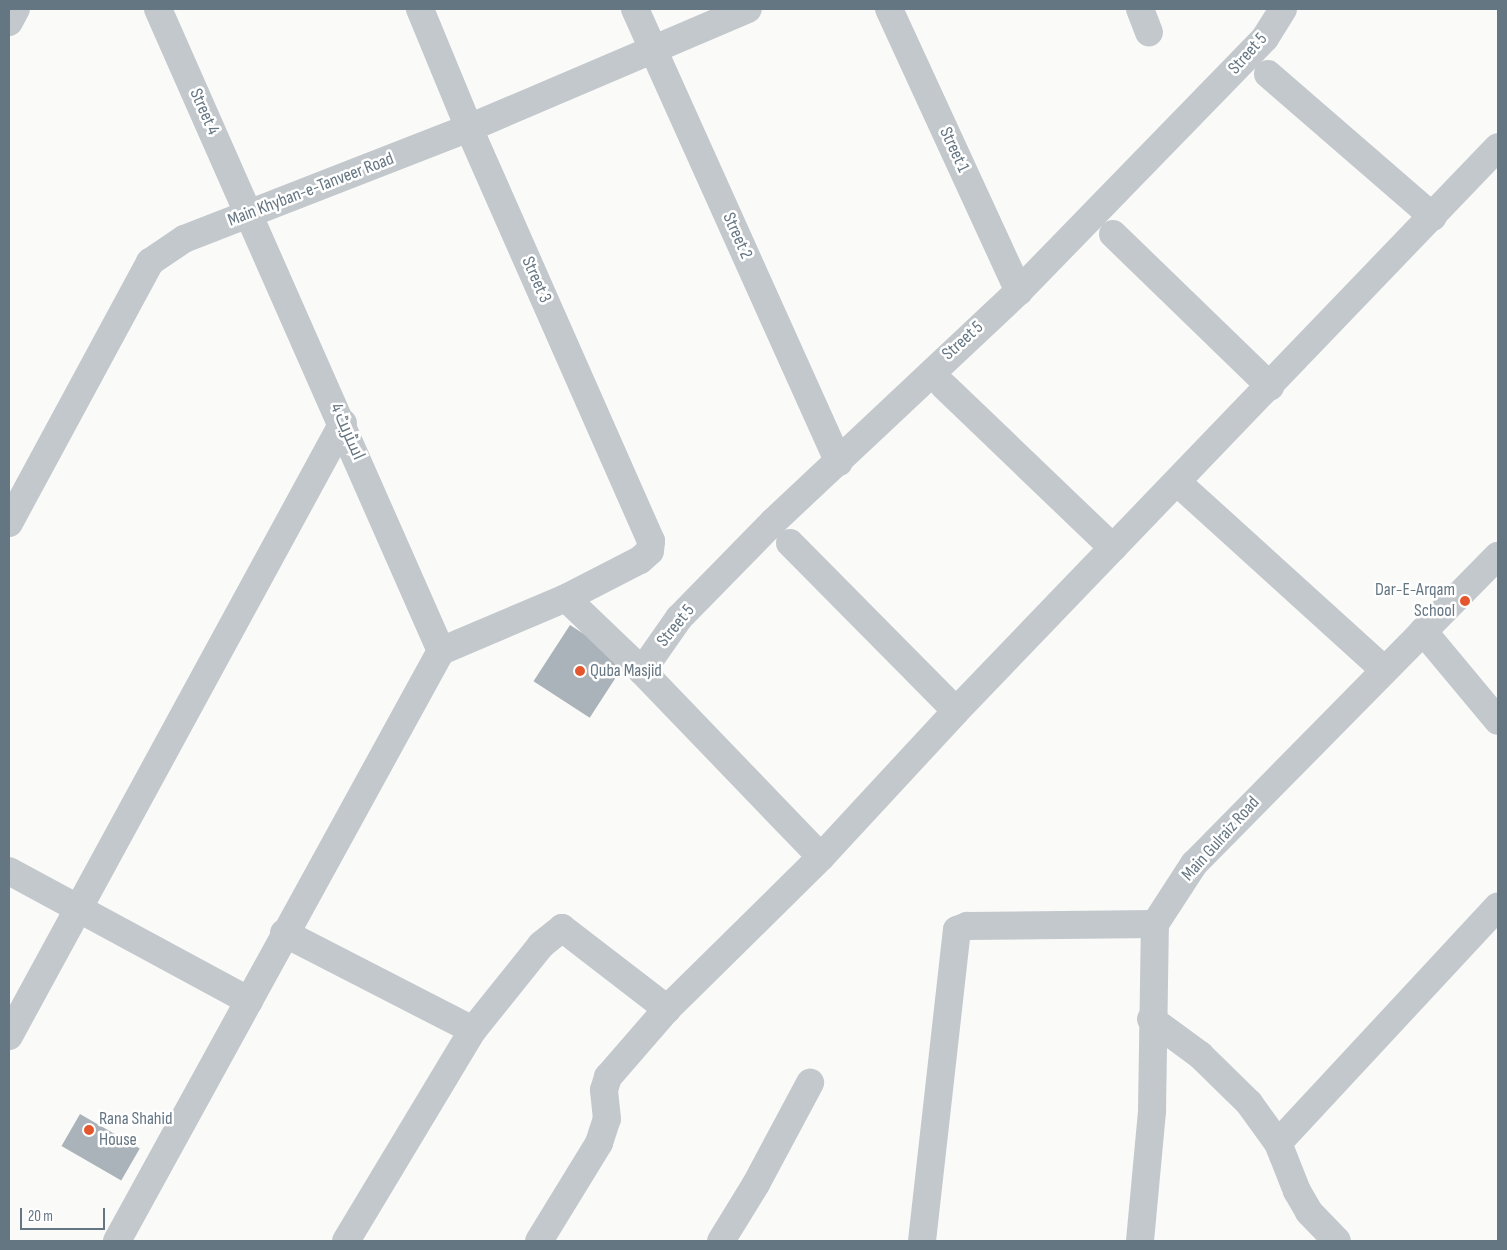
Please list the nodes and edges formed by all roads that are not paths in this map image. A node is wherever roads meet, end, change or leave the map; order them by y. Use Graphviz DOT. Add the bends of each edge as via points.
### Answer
graph roads {
  1 [pos="16,9"];
  2 [pos="158,9"];
  3 [pos="420,9"];
  4 [pos="635,9"];
  5 [pos="748,9"];
  6 [pos="889,9"];
  7 [pos="1283,9"];
  8 [pos="9,22"];
  9 [pos="653,50"];
  10 [pos="1268,74"];
  11 [pos="469,128"];
  12 [pos="1498,148"];
  13 [pos="251,214"];
  14 [pos="1433,217"];
  15 [pos="1113,234"];
  16 [pos="1019,291"];
  17 [pos="944,386"];
  18 [pos="1270,386"];
  19 [pos="343,423"];
  20 [pos="839,462"];
  21 [pos="1177,482"];
  22 [pos="9,523"];
  23 [pos="790,543"];
  24 [pos="1112,548"];
  25 [pos="1498,556"];
  26 [pos="566,598"];
  27 [pos="1423,631"];
  28 [pos="441,651"];
  29 [pos="1384,670"];
  30 [pos="642,671"];
  31 [pos="956,711"];
  32 [pos="1498,721"];
  33 [pos="821,857"];
  34 [pos="9,871"];
  35 [pos="1498,906"];
  36 [pos="79,909"];
  37 [pos="1155,924"];
  38 [pos="284,933"];
  39 [pos="249,1001"];
  40 [pos="667,1008"];
  41 [pos="1151,1018"];
  42 [pos="473,1030"];
  43 [pos="9,1036"];
  44 [pos="810,1083"];
  45 [pos="1278,1143"];
  46 [pos="117,1241"];
  47 [pos="346,1241"];
  48 [pos="539,1241"];
  49 [pos="721,1241"];
  50 [pos="922,1241"];
  51 [pos="1140,1241"];
  52 [pos="1337,1241"];
  1 -- 8 [label="street"];
  2 -- 13 [label="street, Street 4"];
  3 -- 11 [label="street, Street 3"];
  4 -- 9 [label="street, Street 2"];
  5 -- 9 [label="street, Main Khyban-e-Tanveer Road"];
  6 -- 16 [label="street, Street 1"];
  7 -- 16 [label="street, Street 5" via="1265,38"];
  9 -- 11 [label="street, Main Khyban-e-Tanveer Road"];
  9 -- 20 [label="street, Street 2"];
  10 -- 14 [label="street"];
  11 -- 13 [label="street, Main Khyban-e-Tanveer Road"];
  11 -- 26 [label="street, Street 3" via="652,541 650,551 640,560"];
  12 -- 14 [label="street"];
  13 -- 19 [label="street, اسٹریٹ 4"];
  13 -- 22 [label="street, Main Khyban-e-Tanveer Road" via="184,239 150,262"];
  14 -- 18 [label="street"];
  15 -- 18 [label="street"];
  16 -- 20 [label="street, Street 5" via="942,360"];
  17 -- 24 [label="street"];
  18 -- 21 [label="street"];
  19 -- 28 [label="street, اسٹریٹ 4"];
  19 -- 36 [label="street"];
  20 -- 30 [label="street, Street 5" via="773,522 679,618"];
  21 -- 24 [label="street"];
  21 -- 29 [label="street"];
  23 -- 31 [label="street"];
  24 -- 31 [label="street"];
  25 -- 27 [label="street, Main Gulraiz Road"];
  26 -- 28 [label="street"];
  26 -- 30 [label="street"];
  27 -- 29 [label="street, Main Gulraiz Road"];
  27 -- 32 [label="street"];
  28 -- 38 [label="street"];
  29 -- 37 [label="street, Main Gulraiz Road" via="1194,864"];
  30 -- 33 [label="street"];
  31 -- 33 [label="street"];
  33 -- 40 [label="street"];
  34 -- 36 [label="street"];
  35 -- 45 [label="street"];
  36 -- 39 [label="street"];
  36 -- 43 [label="street"];
  37 -- 41 [label="street"];
  37 -- 50 [label="street" via="967,926 957,930"];
  38 -- 39 [label="street"];
  38 -- 42 [label="street"];
  39 -- 46 [label="street"];
  40 -- 42 [label="street" via="562,928 541,945"];
  40 -- 48 [label="street" via="608,1077 604,1090 607,1119 599,1143"];
  41 -- 45 [label="street" via="1200,1054 1228,1082"];
  41 -- 51 [label="street" via="1152,1111"];
  42 -- 47 [label="street"];
  44 -- 49 [label="street" via="756,1184"];
  45 -- 52 [label="street" via="1301,1198"];
}
